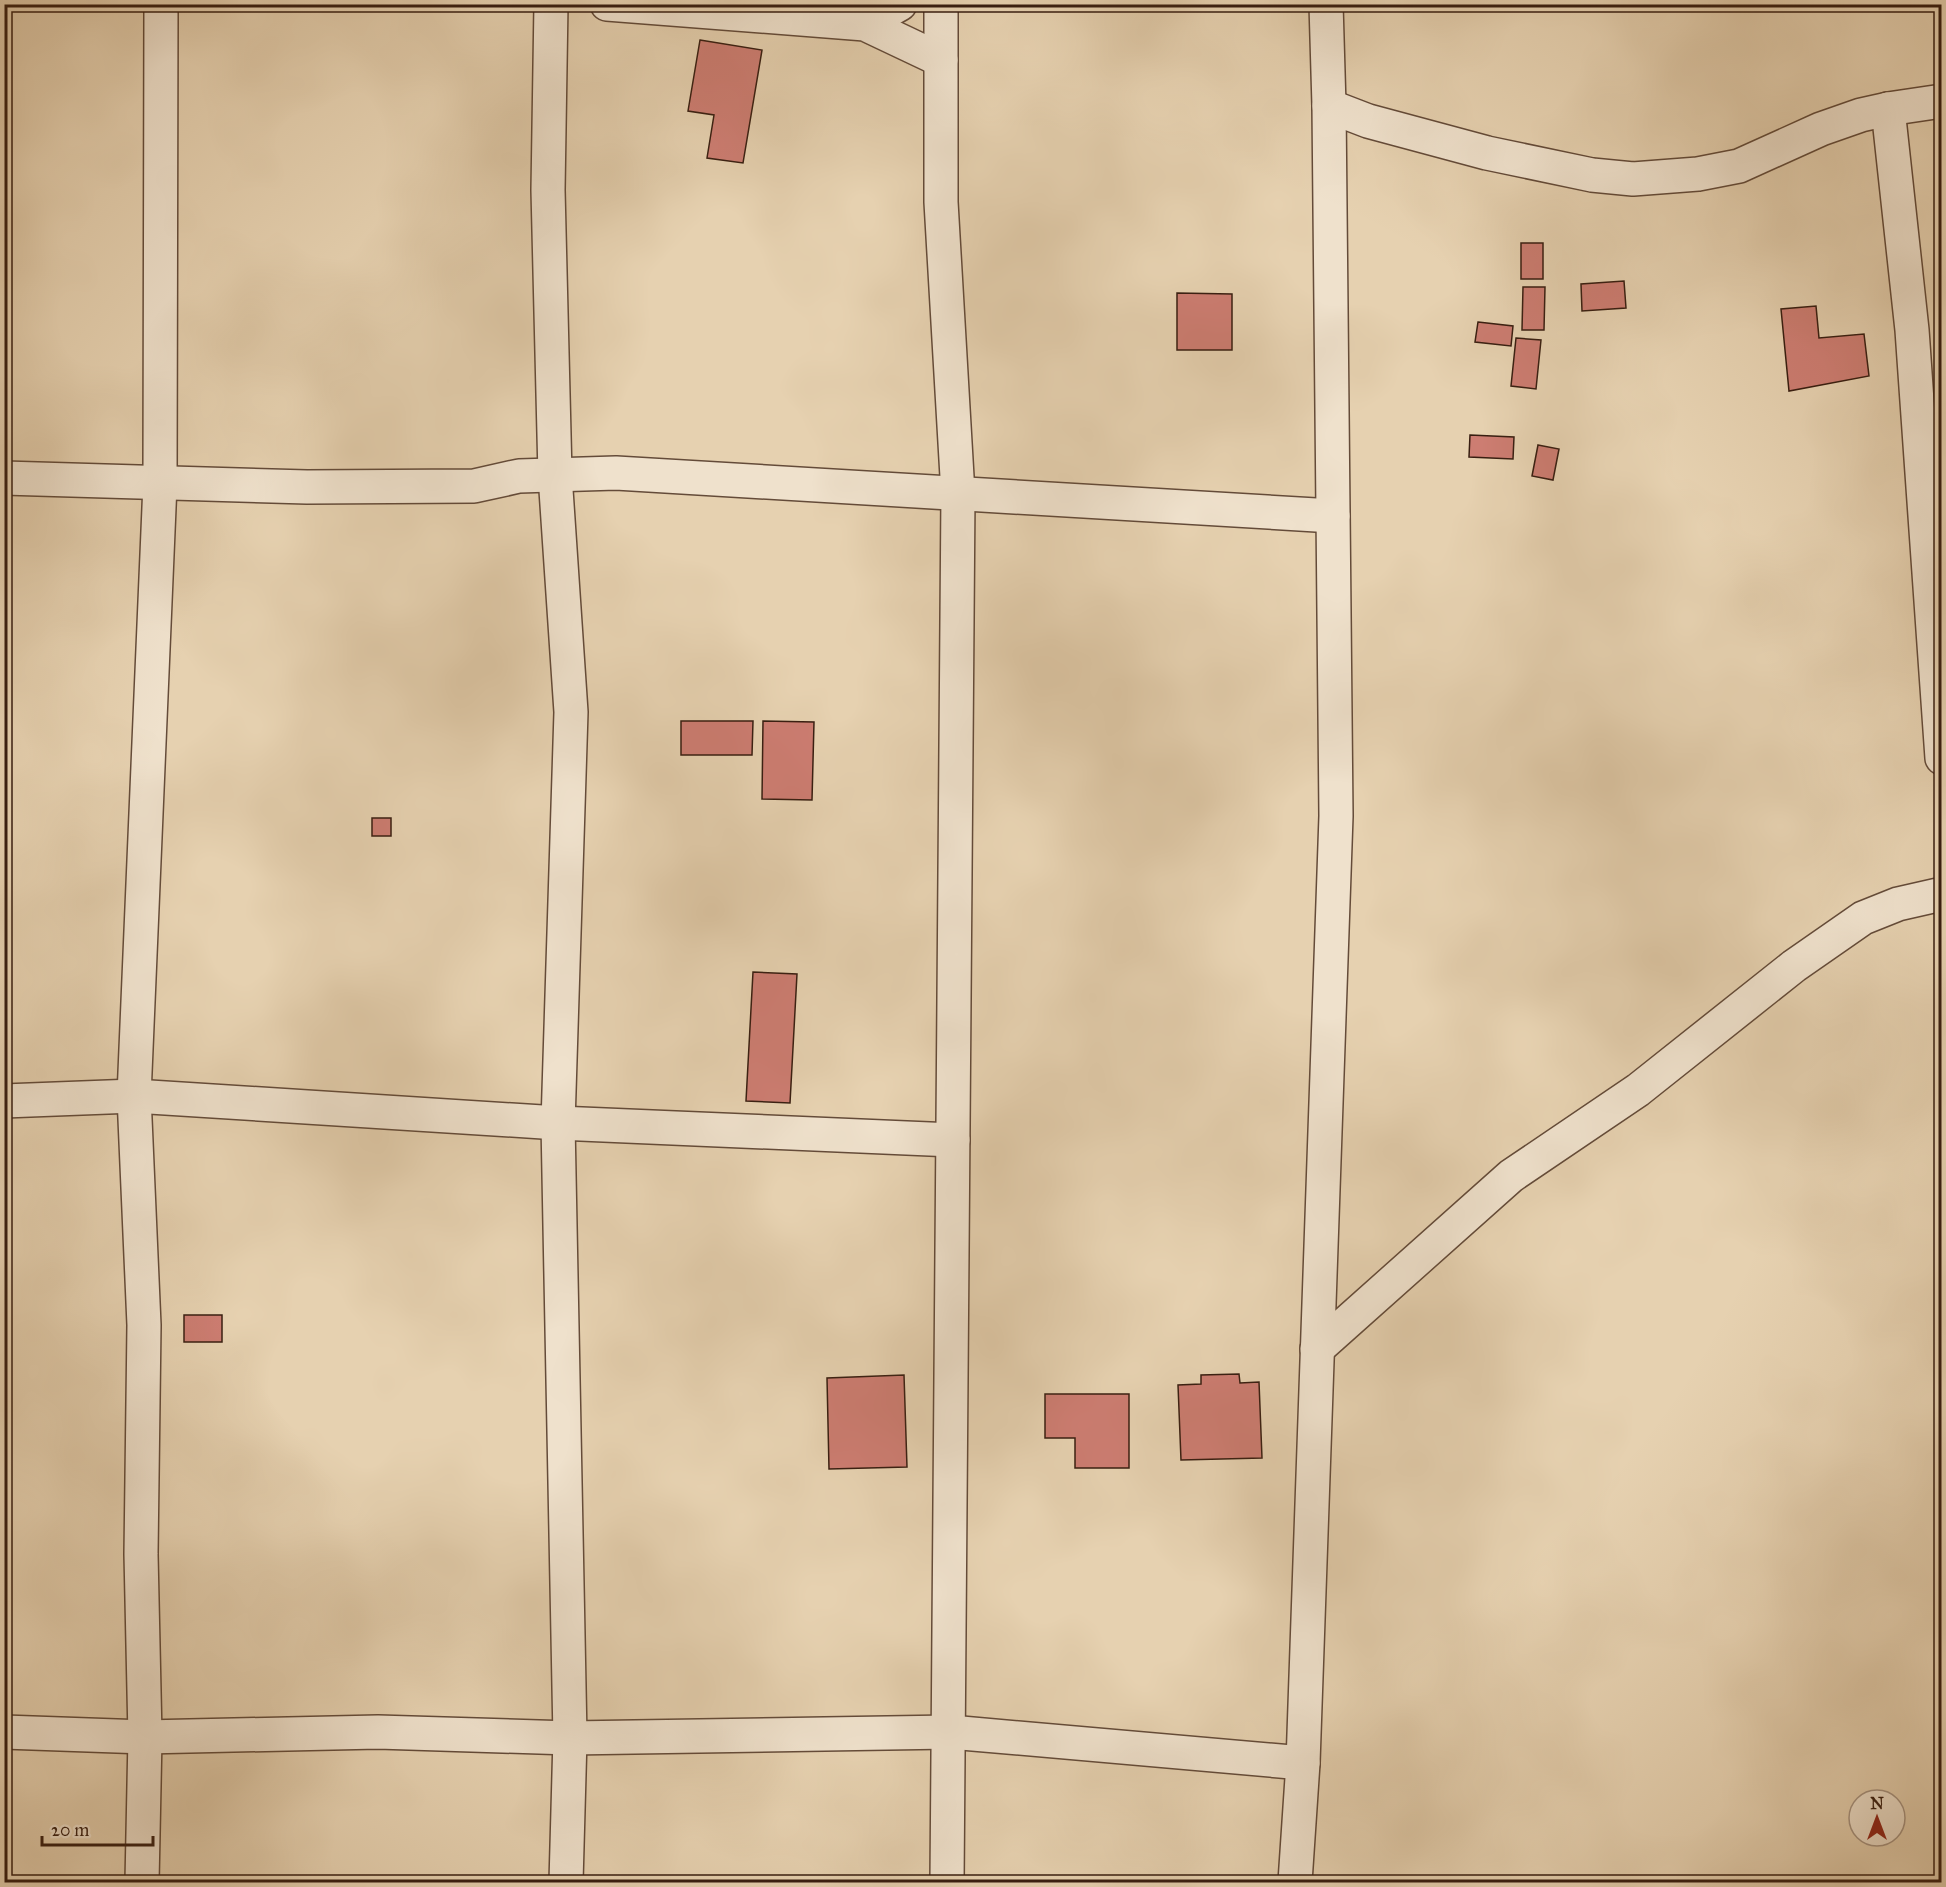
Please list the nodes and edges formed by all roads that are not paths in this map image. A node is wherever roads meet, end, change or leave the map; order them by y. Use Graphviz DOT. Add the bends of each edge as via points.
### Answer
graph roads {
  1 [pos="161,4"];
  2 [pos="551,4"];
  3 [pos="607,4"];
  4 [pos="900,4"];
  5 [pos="941,4"];
  6 [pos="1326,4"];
  7 [pos="865,24"];
  8 [pos="941,60"];
  9 [pos="1941,101"];
  10 [pos="1329,106"];
  11 [pos="1888,109"];
  12 [pos="555,475"];
  13 [pos="4,478"];
  14 [pos="160,484"];
  15 [pos="958,494"];
  16 [pos="1333,516"];
  17 [pos="1941,758"];
  18 [pos="1941,894"];
  19 [pos="135,1096"];
  20 [pos="4,1101"];
  21 [pos="558,1123"];
  22 [pos="953,1140"];
  23 [pos="1317,1349"];
  24 [pos="4,1732"];
  25 [pos="950,1732"];
  26 [pos="145,1737"];
  27 [pos="570,1738"];
  28 [pos="1303,1763"];
  29 [pos="142,1882"];
  30 [pos="566,1882"];
  31 [pos="947,1882"];
  32 [pos="1295,1882"];
  1 -- 14 [label="street"];
  2 -- 12 [label="street" via="548,190"];
  3 -- 7 [label="street"];
  4 -- 7 [label="street"];
  5 -- 8 [label="street"];
  6 -- 10 [label="street"];
  7 -- 8 [label="street"];
  8 -- 15 [label="street" via="941,202"];
  9 -- 11 [label="street"];
  10 -- 11 [label="street" via="1368,121 1487,153 1592,175 1633,179 1739,166 1821,129"];
  10 -- 16 [label="street"];
  11 -- 17 [label="street" via="1912,330"];
  12 -- 14 [label="street" via="519,476 474,486 307,488"];
  12 -- 15 [label="street" via="616,473"];
  12 -- 21 [label="street" via="571,712"];
  13 -- 14 [label="street"];
  14 -- 19 [label="street"];
  15 -- 16 [label="street"];
  15 -- 22 [label="street"];
  16 -- 23 [label="street" via="1336,816"];
  18 -- 23 [label="street" via="1898,904 1863,918 1794,966 1638,1090 1511,1176"];
  19 -- 20 [label="street"];
  19 -- 21 [label="street"];
  19 -- 26 [label="street" via="144,1325 141,1554"];
  21 -- 22 [label="street"];
  21 -- 27 [label="street"];
  22 -- 25 [label="street"];
  23 -- 28 [label="street"];
  24 -- 26 [label="street"];
  25 -- 27 [label="street"];
  25 -- 28 [label="street"];
  25 -- 31 [label="street"];
  26 -- 27 [label="street" via="378,1732"];
  26 -- 29 [label="street"];
  27 -- 30 [label="street"];
  28 -- 32 [label="street"];
}
